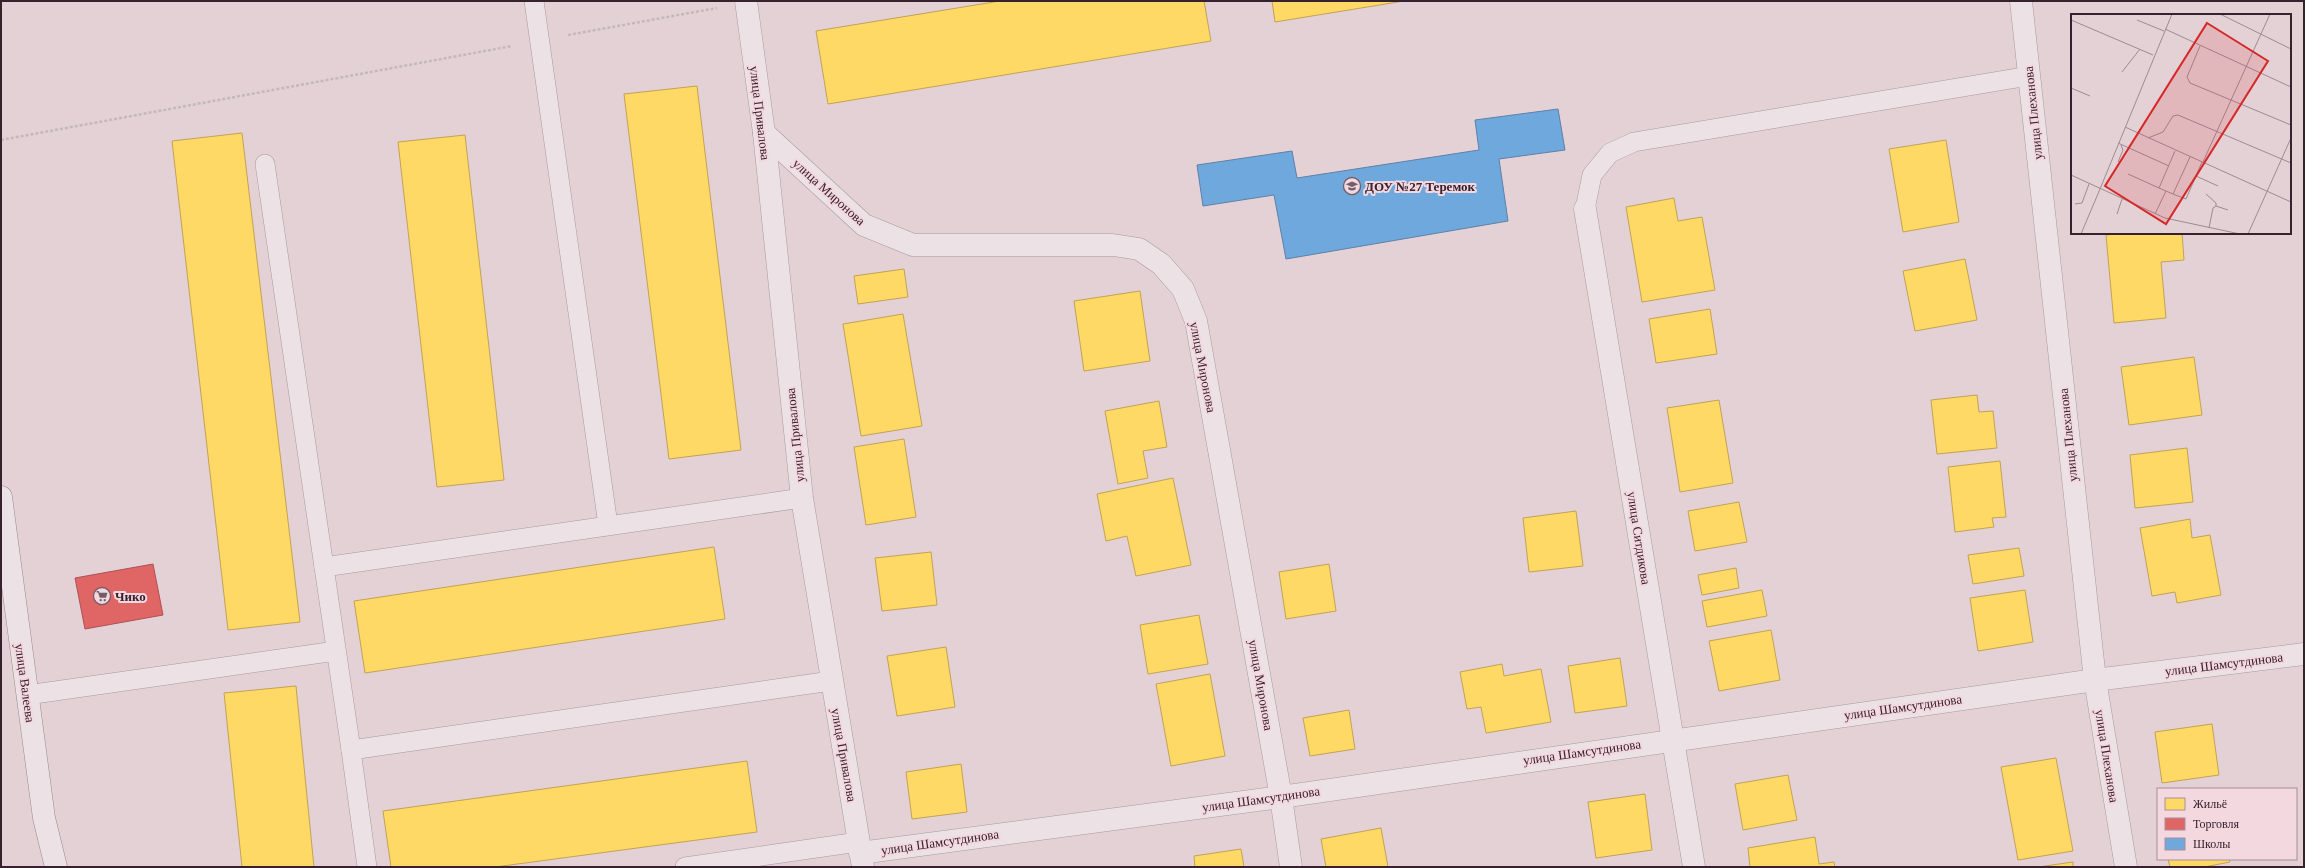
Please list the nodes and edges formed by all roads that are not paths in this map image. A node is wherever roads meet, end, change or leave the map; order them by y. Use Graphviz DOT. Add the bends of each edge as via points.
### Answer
graph roads {
  1 [pos="534,1"];
  2 [pos="2021,1"];
  3 [pos="746,2"];
  4 [pos="2029,76"];
  5 [pos="764,133"];
  6 [pos="265,164"];
  7 [pos="1585,209"];
  8 [pos="1,498"];
  9 [pos="802,498"];
  10 [pos="608,525"];
  11 [pos="324,567"];
  12 [pos="336,652"];
  13 [pos="2304,654"];
  14 [pos="2095,680"];
  15 [pos="831,681"];
  16 [pos="27,695"];
  17 [pos="1672,739"];
  18 [pos="351,750"];
  19 [pos="1281,797"];
  20 [pos="860,854"];
  21 [pos="56,867"];
  22 [pos="368,867"];
  23 [pos="684,867"];
  24 [pos="1291,867"];
  25 [pos="1694,867"];
  26 [pos="2126,867"];
  1 -- 10 [label="lane"];
  2 -- 4 [label="street, улица Плеханова"];
  3 -- 5 [label="street, улица Привалова"];
  4 -- 7 [label="lane" via="1634,142 1610,153 1592,175"];
  4 -- 14 [label="street, улица Плеханова"];
  5 -- 9 [label="street, улица Привалова"];
  5 -- 19 [label="street, улица Миронова" via="864,225 913,245 1112,245 1139,249 1161,264 1183,289 1196,321"];
  6 -- 11 [label="lane"];
  7 -- 17 [label="street, улица Ситдикова"];
  8 -- 16 [label="street, улица Валеева"];
  9 -- 10 [label="lane"];
  9 -- 15 [label="street, улица Привалова"];
  10 -- 11 [label="lane"];
  11 -- 12 [label="lane"];
  12 -- 16 [label="lane"];
  12 -- 18 [label="lane"];
  13 -- 14 [label="street, улица Шамсутдинова"];
  14 -- 17 [label="street, улица Шамсутдинова"];
  14 -- 26 [label="street, улица Плеханова"];
  15 -- 18 [label="lane"];
  15 -- 20 [label="street, улица Привалова"];
  16 -- 21 [label="street, улица Валеева" via="44,818"];
  17 -- 19 [label="street, улица Шамсутдинова"];
  17 -- 25 [label="street, улица Ситдикова"];
  18 -- 22 [label="lane"];
  19 -- 20 [label="street, улица Шамсутдинова"];
  19 -- 24 [label="street, улица Миронова"];
  20 -- 23 [label="lane"];
}
